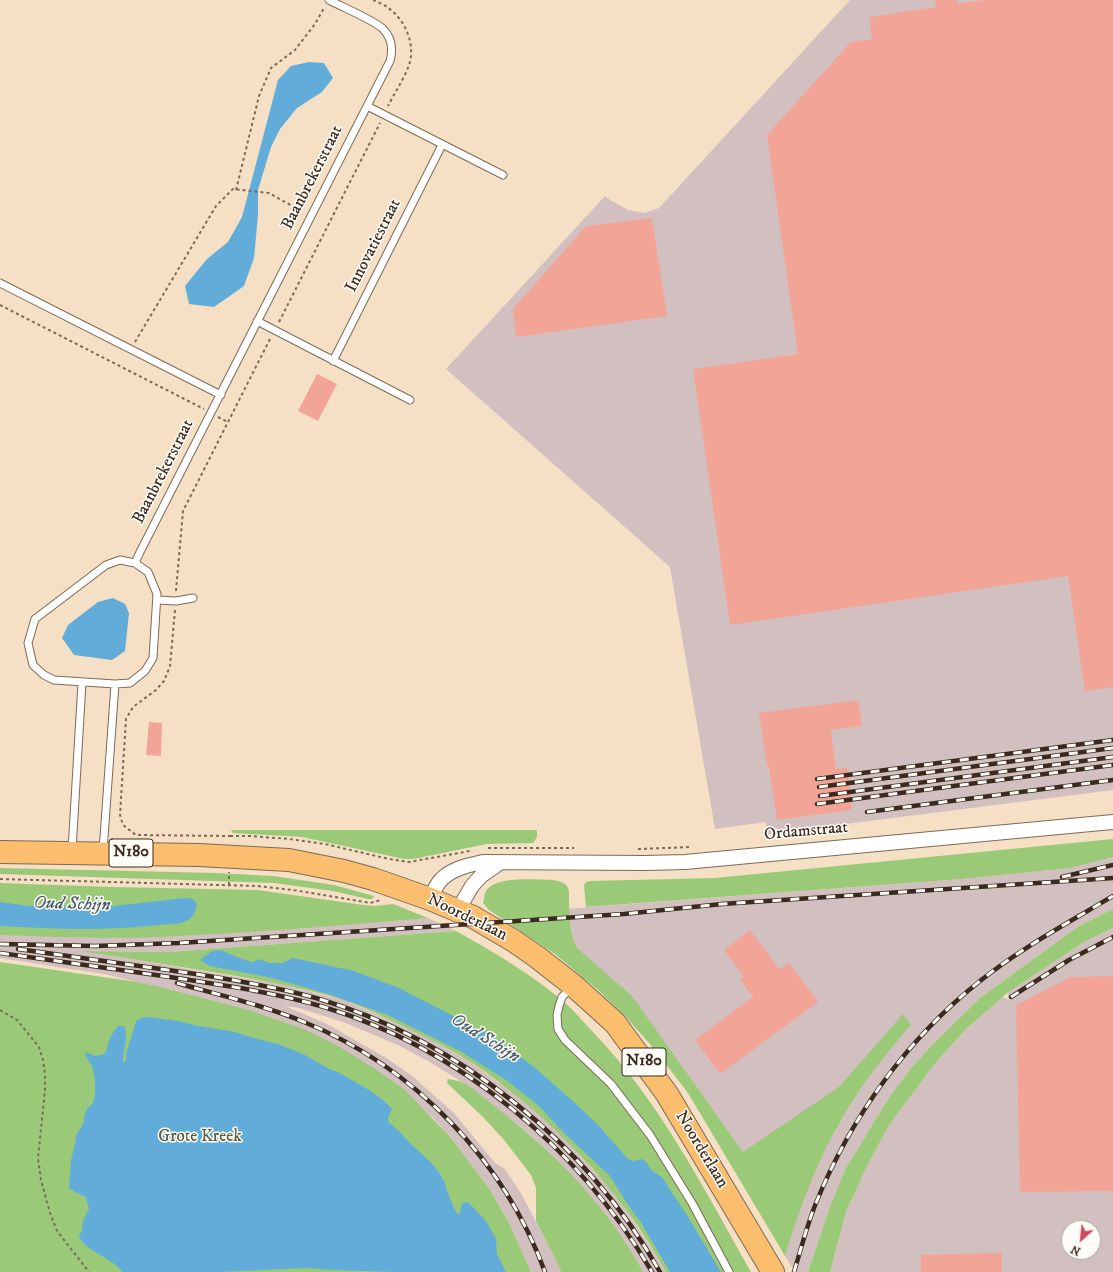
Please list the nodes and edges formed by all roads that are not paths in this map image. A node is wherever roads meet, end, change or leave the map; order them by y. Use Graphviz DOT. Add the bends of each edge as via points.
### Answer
graph roads {
  1 [pos="329,0"];
  2 [pos="366,106"];
  3 [pos="442,145"];
  4 [pos="503,175"];
  5 [pos="0,283"];
  6 [pos="257,321"];
  7 [pos="332,360"];
  8 [pos="221,395"];
  9 [pos="410,400"];
  10 [pos="135,564"];
  11 [pos="193,598"];
  12 [pos="156,600"];
  13 [pos="82,683"];
  14 [pos="115,684"];
  15 [pos="1113,822"];
  16 [pos="0,852"];
  17 [pos="72,853"];
  18 [pos="103,853"];
  19 [pos="502,862"];
  20 [pos="430,899"];
  21 [pos="458,910"];
  22 [pos="574,986"];
  23 [pos="772,1270"];
  24 [pos="729,1272"];
  1 -- 2 [label="lane, Baanbrekerstraat" via="383,29 390,41 390,61"];
  2 -- 3 [label="lane"];
  2 -- 6 [label="lane, Baanbrekerstraat"];
  3 -- 4 [label="lane"];
  3 -- 7 [label="lane, Innovatiestraat"];
  5 -- 8 [label="lane"];
  6 -- 7 [label="lane"];
  6 -- 8 [label="lane, Baanbrekerstraat"];
  7 -- 9 [label="lane"];
  8 -- 10 [label="lane, Baanbrekerstraat"];
  10 -- 12 [label="lane" via="148,572 157,594"];
  10 -- 13 [label="lane" via="120,560 106,565 35,619 28,642 33,665 54,680"];
  11 -- 12 [label="lane" via="176,601"];
  12 -- 14 [label="lane" via="153,658 145,671 130,683"];
  13 -- 14 [label="lane"];
  13 -- 17 [label="lane"];
  14 -- 18 [label="lane"];
  15 -- 19 [label="street, Ordamstraat" via="685,862"];
  16 -- 17 [label="main road, Noorderlaan / N180"];
  17 -- 18 [label="main road, Noorderlaan / N180"];
  18 -- 20 [label="main road, Noorderlaan / N180" via="229,846 344,871"];
  19 -- 20 [label="street, Ordamstraat" via="470,865 443,877"];
  19 -- 21 [label="street" via="481,876"];
  20 -- 21 [label="main road, Noorderlaan / N180"];
  21 -- 22 [label="main road, Noorderlaan / N180" via="514,941"];
  22 -- 23 [label="main road, Noorderlaan / N180" via="615,1023 667,1094"];
  22 -- 24 [label="lane" via="562,997 557,1015 558,1029 565,1040 611,1084 650,1135"];
}
